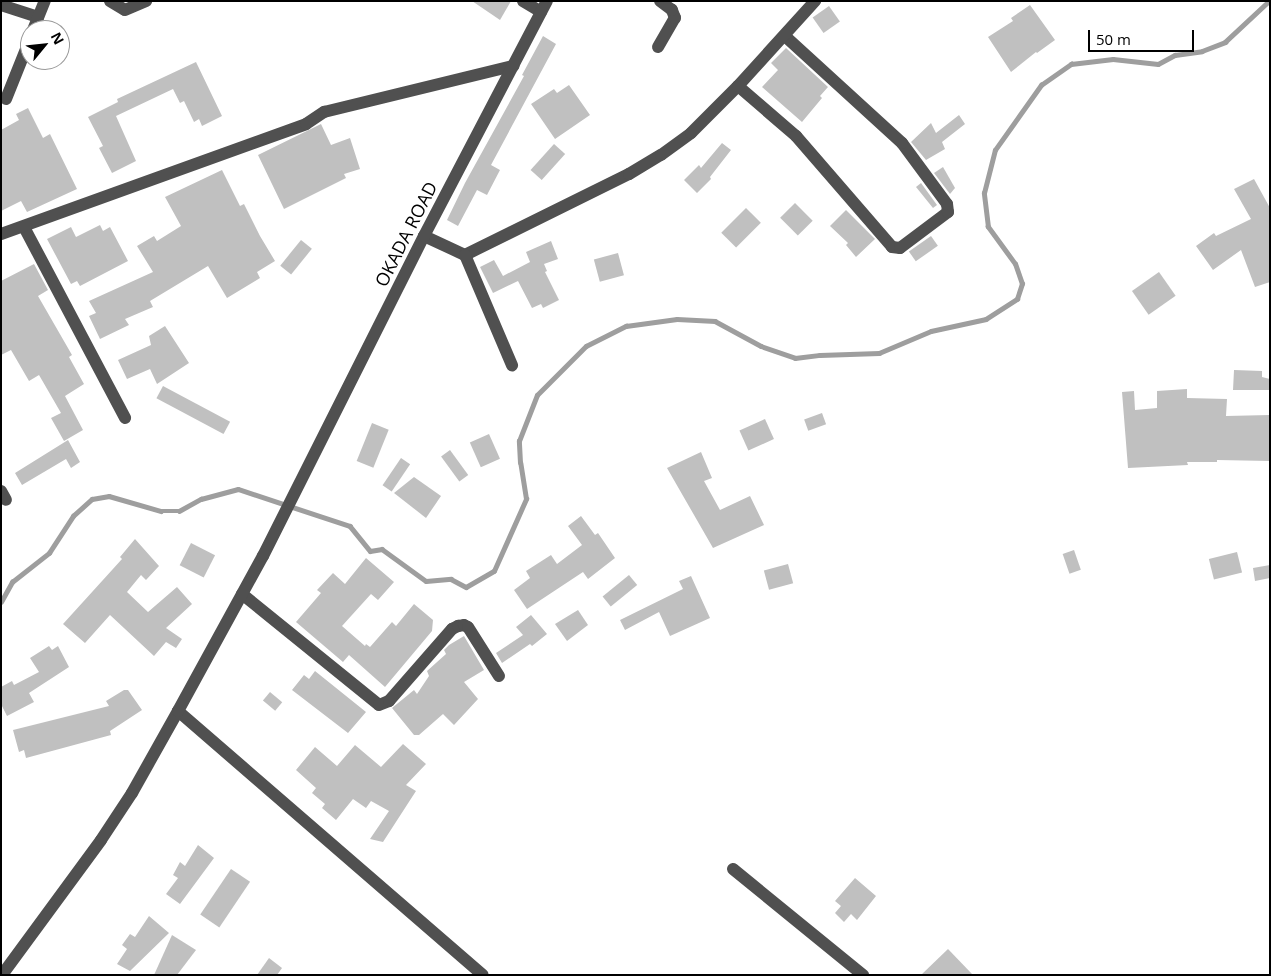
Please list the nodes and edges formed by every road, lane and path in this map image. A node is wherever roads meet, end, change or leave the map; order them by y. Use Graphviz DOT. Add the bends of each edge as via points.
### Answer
graph roads {
  1 [pos="44,1"];
  2 [pos="110,1"];
  3 [pos="146,1"];
  4 [pos="523,1"];
  5 [pos="660,1"];
  6 [pos="815,1"];
  7 [pos="1,5"];
  8 [pos="544,7"];
  9 [pos="38,17"];
  10 [pos="37,20"];
  11 [pos="785,36"];
  12 [pos="658,47"];
  13 [pos="20,64"];
  14 [pos="513,66"];
  15 [pos="738,86"];
  16 [pos="6,99"];
  17 [pos="24,227"];
  18 [pos="1,234"];
  19 [pos="424,236"];
  20 [pos="465,255"];
  21 [pos="512,365"];
  22 [pos="125,418"];
  23 [pos="242,594"];
  24 [pos="499,676"];
  25 [pos="178,711"];
  26 [pos="733,869"];
  27 [pos="9,972"];
  28 [pos="483,975"];
  29 [pos="863,975"];
  1 -- 9 [label="street"];
  2 -- 3 [label="street" via="124,10"];
  4 -- 8 [label="street"];
  5 -- 12 [label="street" via="672,10 675,18"];
  6 -- 11 [label="street"];
  7 -- 9 [label="street"];
  8 -- 14 [label="street, OKADA ROAD"];
  9 -- 10 [label="street"];
  11 -- 15 [label="street"];
  11 -- 15 [label="street" via="902,143 947,204 948,212 900,248 892,247 796,136"];
  13 -- 16 [label="street"];
  14 -- 17 [label="street" via="324,112 306,124"];
  14 -- 19 [label="street, OKADA ROAD"];
  15 -- 20 [label="street" via="691,133 661,155"];
  17 -- 18 [label="street"];
  17 -- 22 [label="street"];
  19 -- 20 [label="street"];
  19 -- 23 [label="street, OKADA ROAD"];
  20 -- 21 [label="street"];
  23 -- 24 [label="street" via="379,704 389,701 458,626 468,627"];
  23 -- 25 [label="street, OKADA ROAD"];
  25 -- 27 [label="street, OKADA ROAD" via="132,793"];
  25 -- 28 [label="street"];
  26 -- 29 [label="street"];
}
